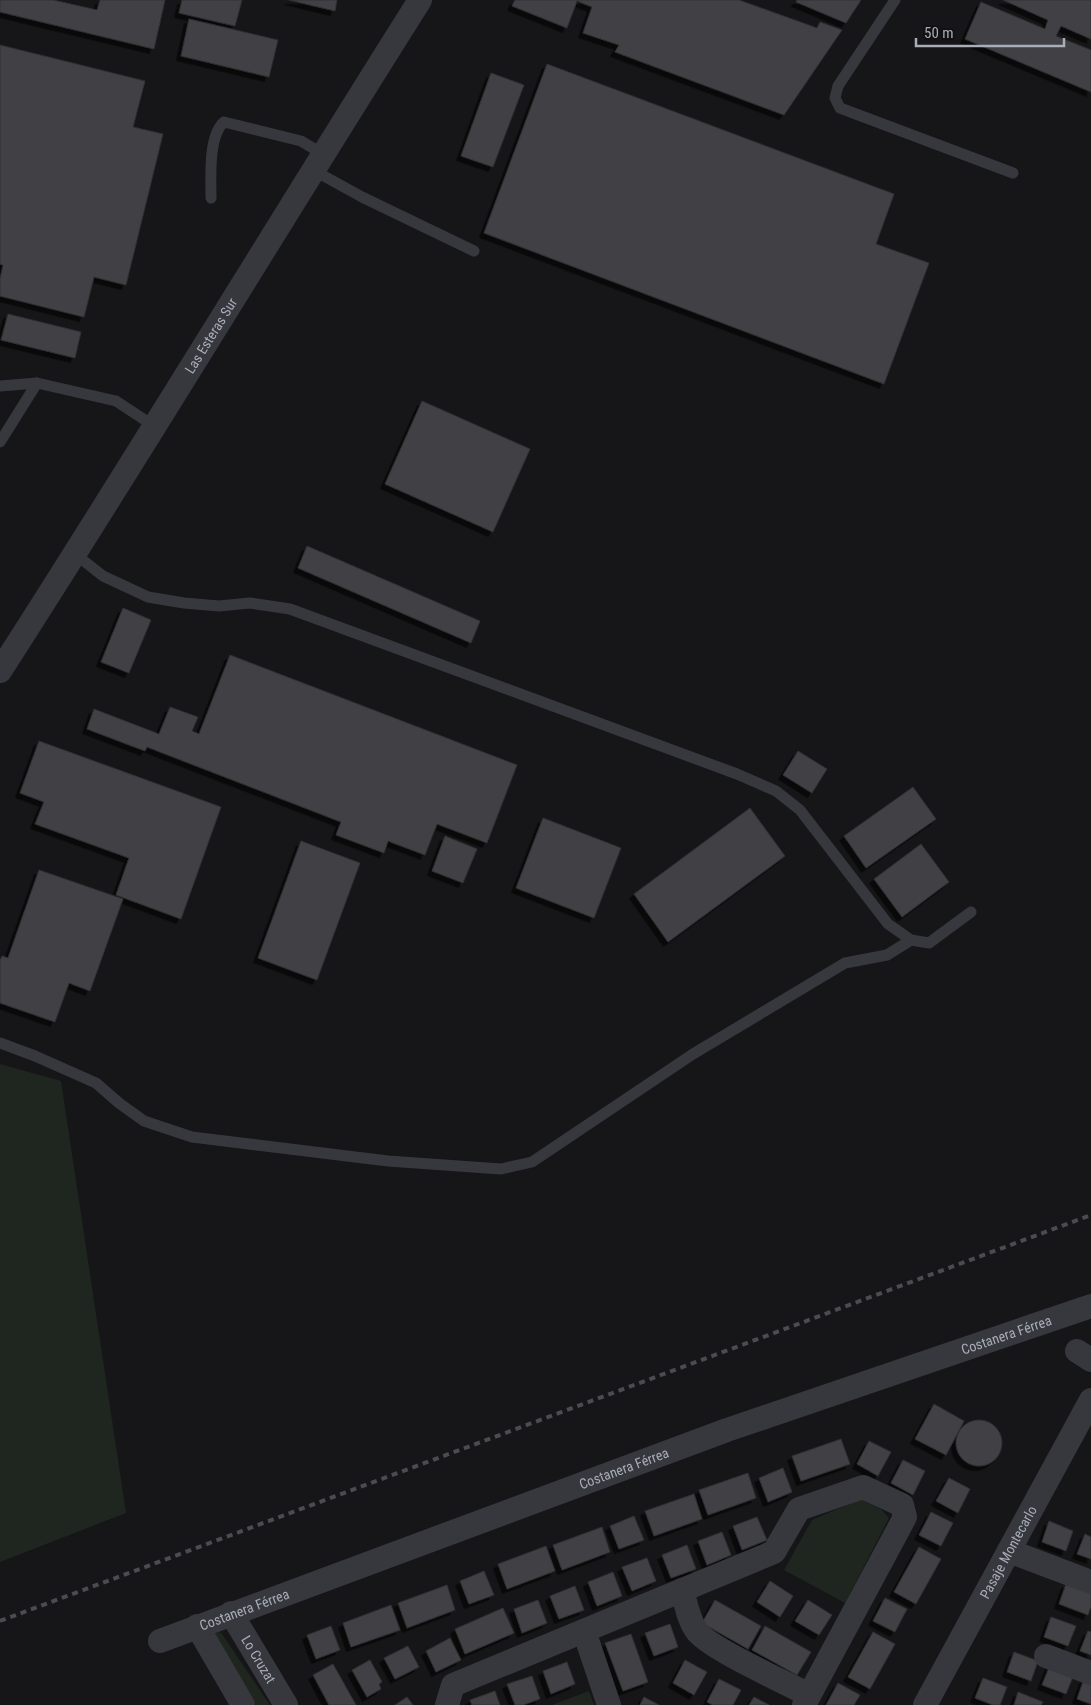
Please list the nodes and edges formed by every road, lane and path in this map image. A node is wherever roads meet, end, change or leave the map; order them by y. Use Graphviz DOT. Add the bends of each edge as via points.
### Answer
graph roads {
  1 [pos="420,0"];
  2 [pos="896,0"];
  3 [pos="318,162"];
  4 [pos="1013,173"];
  5 [pos="211,198"];
  6 [pos="474,251"];
  7 [pos="37,383"];
  8 [pos="0,386"];
  9 [pos="154,426"];
  10 [pos="0,442"];
  11 [pos="75,554"];
  12 [pos="0,671"];
  13 [pos="971,912"];
  14 [pos="911,940"];
  15 [pos="0,1042"];
  16 [pos="1091,1306"];
  17 [pos="1090,1405"];
  18 [pos="1009,1551"];
  19 [pos="1091,1582"];
  20 [pos="682,1590"];
  21 [pos="231,1614"];
  22 [pos="197,1626"];
  23 [pos="584,1631"];
  24 [pos="160,1641"];
  25 [pos="1046,1656"];
  26 [pos="1091,1673"];
  27 [pos="807,1700"];
  28 [pos="931,1703"];
  29 [pos="243,1705"];
  30 [pos="286,1705"];
  31 [pos="447,1705"];
  32 [pos="609,1705"];
  1 -- 3 [label="street, Las Esteras Sur"];
  2 -- 4 [label="lane" via="838,86 835,98 840,108"];
  3 -- 5 [label="lane" via="301,141 224,122 218,127 212,152"];
  3 -- 6 [label="lane" via="362,197"];
  3 -- 9 [label="street, Las Esteras Sur"];
  7 -- 8 [label="lane"];
  7 -- 9 [label="lane" via="116,401"];
  7 -- 10 [label="lane"];
  9 -- 11 [label="street, Las Esteras Sur"];
  11 -- 12 [label="street, Las Esteras Sur"];
  11 -- 14 [label="lane" via="104,576 148,597 218,606 250,603 290,608 776,791 800,810 888,924"];
  13 -- 14 [label="lane" via="929,943"];
  14 -- 15 [label="lane" via="887,955 845,963 693,1054 532,1162 501,1169 388,1161 192,1137 144,1121 96,1082"];
  16 -- 21 [label="street, Costanera Férrea" via="728,1430"];
  17 -- 18 [label="street, Pasaje Montecarlo"];
  18 -- 19 [label="street"];
  18 -- 28 [label="street, Pasaje Montecarlo"];
  20 -- 23 [label="street"];
  20 -- 27 [label="street" via="697,1632 711,1644"];
  20 -- 27 [label="street" via="774,1552 799,1509 863,1487 902,1505 905,1517"];
  21 -- 22 [label="street, Costanera Férrea"];
  21 -- 30 [label="street, Lo Cruzat"];
  22 -- 24 [label="street, Costanera Férrea"];
  22 -- 29 [label="street"];
  23 -- 31 [label="street" via="453,1685"];
  23 -- 32 [label="street"];
  25 -- 26 [label="street"];
}
